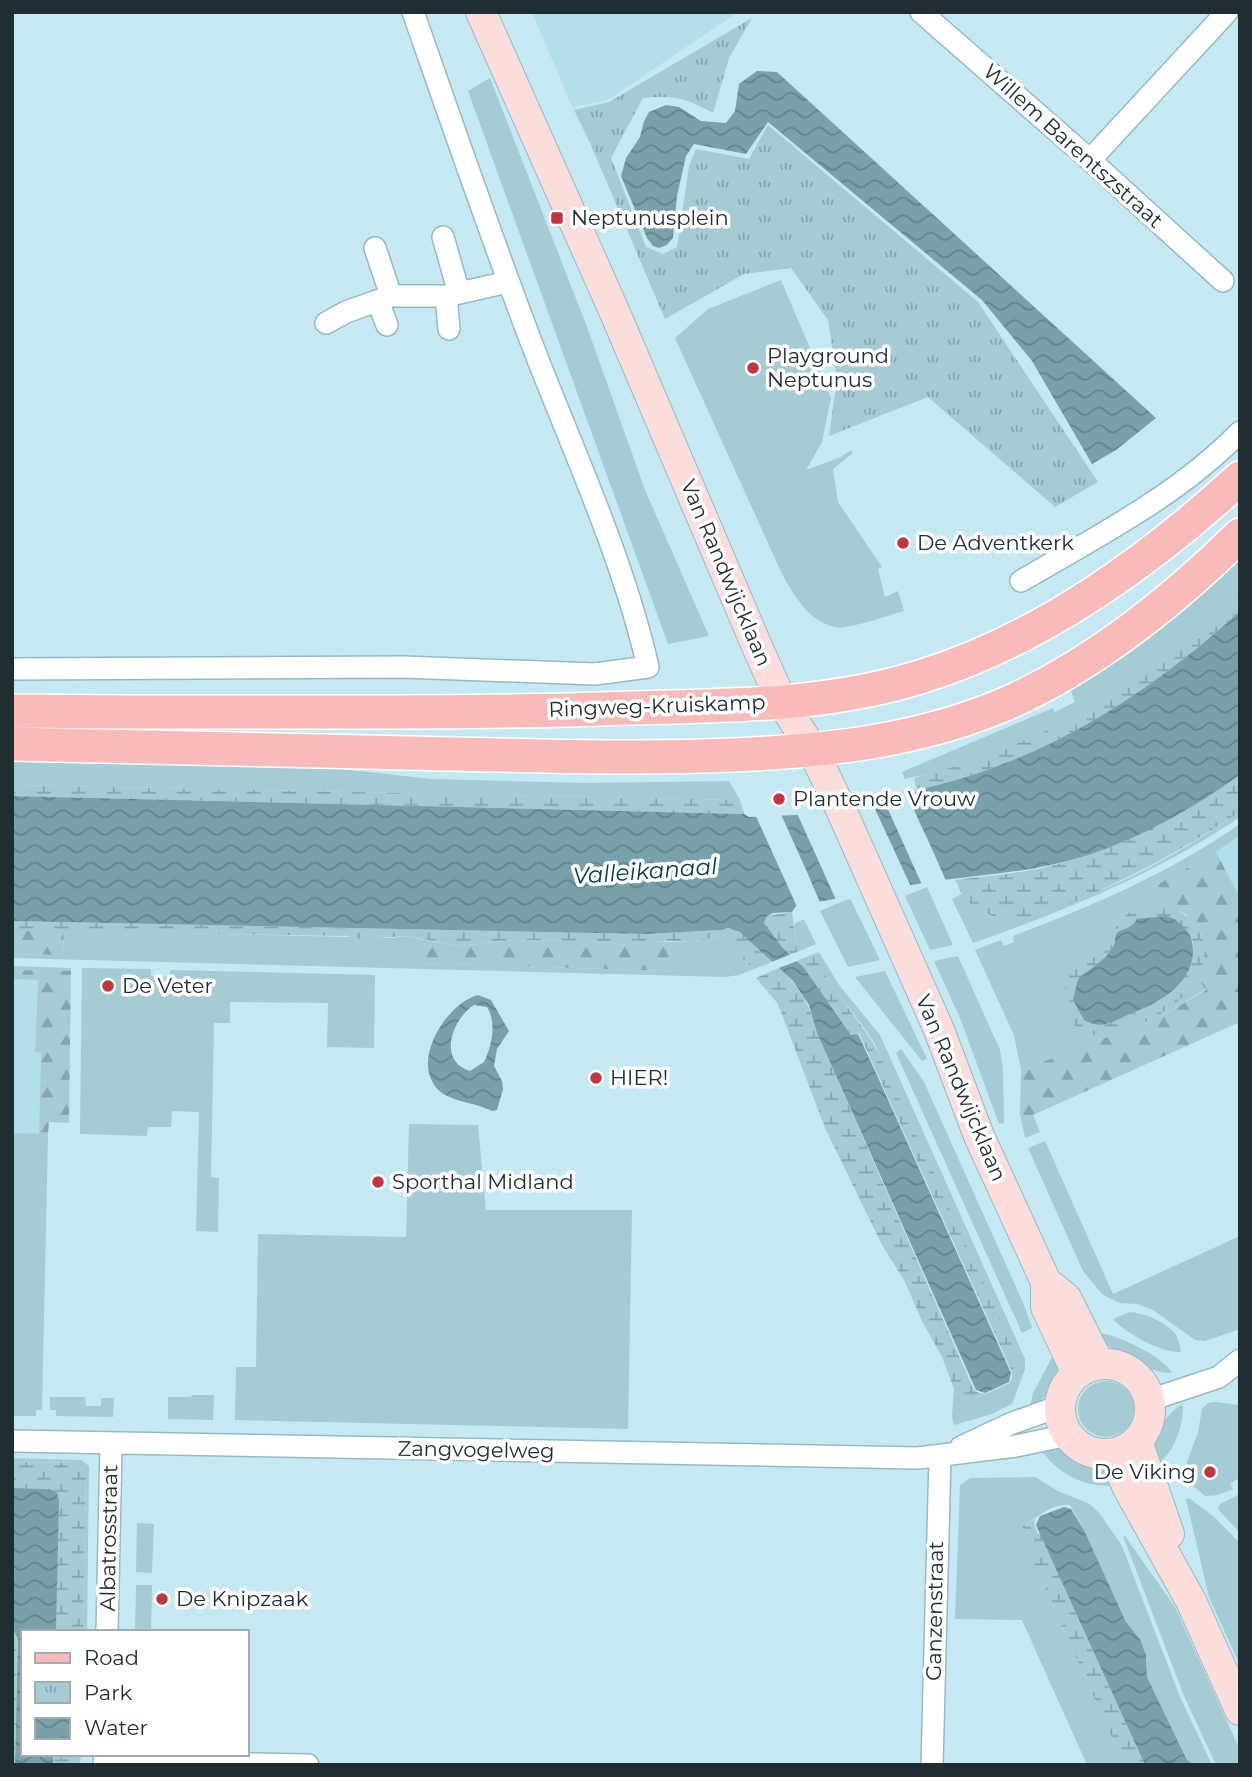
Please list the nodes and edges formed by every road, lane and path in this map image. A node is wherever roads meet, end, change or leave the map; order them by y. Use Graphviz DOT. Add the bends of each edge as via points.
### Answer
graph roads {
  1 [pos="413,12"];
  2 [pos="481,12"];
  3 [pos="921,12"];
  4 [pos="1227,12"];
  5 [pos="1090,160"];
  6 [pos="443,237"];
  7 [pos="376,248"];
  8 [pos="1223,281"];
  9 [pos="508,282"];
  10 [pos="452,295"];
  11 [pos="384,299"];
  12 [pos="326,323"];
  13 [pos="387,326"];
  14 [pos="449,330"];
  15 [pos="1240,432"];
  16 [pos="1240,478"];
  17 [pos="1240,535"];
  18 [pos="1021,581"];
  19 [pos="12,669"];
  20 [pos="782,702"];
  21 [pos="12,710"];
  22 [pos="12,744"];
  23 [pos="813,751"];
  24 [pos="1239,1362"];
  25 [pos="1088,1368"];
  26 [pos="1150,1400"];
  27 [pos="1059,1406"];
  28 [pos="1068,1435"];
  29 [pos="12,1441"];
  30 [pos="111,1444"];
  31 [pos="1125,1447"];
  32 [pos="940,1457"];
  33 [pos="107,1630"];
  34 [pos="1240,1710"];
  35 [pos="104,1760"];
  36 [pos="308,1765"];
  37 [pos="932,1765"];
  1 -- 9 [label="street"];
  2 -- 20 [label="street, Van Randwijcklaan"];
  3 -- 5 [label="street, Willem Barentszstraat"];
  4 -- 5 [label="street"];
  5 -- 8 [label="street, Willem Barentszstraat"];
  6 -- 10 [label="street"];
  7 -- 11 [label="street"];
  9 -- 10 [label="street"];
  9 -- 19 [label="street, Ringweg-Kruiskamp" via="613,551 648,667 595,674 403,667"];
  10 -- 11 [label="street"];
  10 -- 14 [label="street"];
  11 -- 12 [label="street"];
  11 -- 13 [label="street"];
  15 -- 18 [label="street" via="1140,513"];
  16 -- 20 [label="main road, Ringweg-Kruiskamp" via="1195,519 1091,593 981,655 880,688"];
  17 -- 23 [label="main road" via="1148,616 1010,702 917,733"];
  20 -- 21 [label="main road, Ringweg-Kruiskamp" via="427,713"];
  20 -- 23 [label="street, Van Randwijcklaan"];
  22 -- 23 [label="main road" via="544,756 684,757"];
  23 -- 25 [label="street, Van Randwijcklaan" via="1046,1282 1066,1298"];
  24 -- 26 [label="street" via="1219,1377"];
  25 -- 26 [label="street" via="1113,1364 1126,1368 1137,1376"];
  25 -- 27 [label="street" via="1063,1391"];
  26 -- 31 [label="street" via="1146,1429"];
  27 -- 28 [label="street"];
  27 -- 32 [label="street, Zangvogelweg"];
  28 -- 31 [label="street" via="1088,1451"];
  28 -- 32 [label="street, Zangvogelweg"];
  29 -- 30 [label="street, Zangvogelweg"];
  30 -- 32 [label="street, Zangvogelweg"];
  30 -- 33 [label="street, Albatrosstraat"];
  31 -- 34 [label="street" via="1128,1488 1191,1601"];
  32 -- 37 [label="street, Ganzenstraat"];
  35 -- 36 [label="street"];
}
